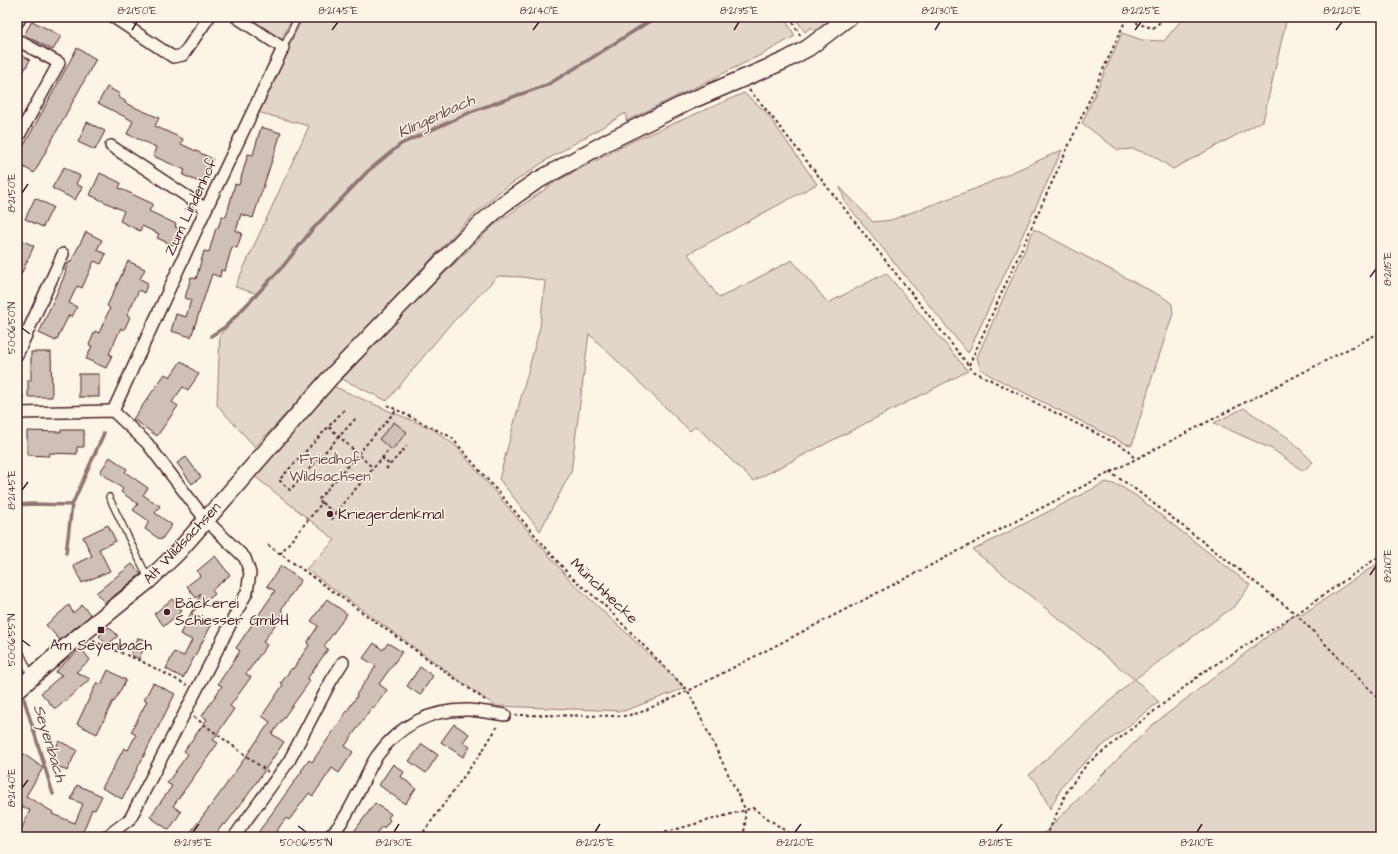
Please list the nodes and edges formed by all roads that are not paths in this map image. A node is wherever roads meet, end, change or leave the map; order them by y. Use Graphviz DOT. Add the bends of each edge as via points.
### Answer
graph roads {
  1 [pos="21,17"];
  2 [pos="113,17"];
  3 [pos="208,17"];
  4 [pos="236,17"];
  5 [pos="298,17"];
  6 [pos="848,17"];
  7 [pos="17,23"];
  8 [pos="17,40"];
  9 [pos="283,48"];
  10 [pos="17,139"];
  11 [pos="111,146"];
  12 [pos="206,209"];
  13 [pos="63,254"];
  14 [pos="17,355"];
  15 [pos="17,399"];
  16 [pos="112,411"];
  17 [pos="17,413"];
  18 [pos="108,497"];
  19 [pos="205,519"];
  20 [pos="149,580"];
  21 [pos="17,645"];
  22 [pos="343,662"];
  23 [pos="31,676"];
  24 [pos="17,690"];
  25 [pos="505,715"];
  26 [pos="106,837"];
  27 [pos="234,837"];
  28 [pos="328,837"];
  1 -- 7 [label="street"];
  2 -- 3 [label="street" via="173,56 183,55"];
  4 -- 9 [label="street"];
  5 -- 9 [label="lane, Zum Lindenhof"];
  6 -- 19 [label="main road, Alt Wildsachsen" via="808,48 784,61 690,101 609,141 535,182 502,204 466,237 329,379"];
  8 -- 10 [label="street" via="59,63"];
  9 -- 12 [label="street, Zum Lindenhof"];
  11 -- 12 [label="street"];
  12 -- 16 [label="street, Zum Lindenhof"];
  13 -- 14 [label="street"];
  15 -- 17 [label="street"];
  16 -- 17 [label="street"];
  16 -- 19 [label="street" via="147,443"];
  18 -- 20 [label="lane"];
  19 -- 20 [label="main road, Alt Wildsachsen" via="177,553"];
  19 -- 26 [label="street" via="244,558 250,572 247,592 130,819"];
  20 -- 23 [label="main road, Alt Wildsachsen"];
  21 -- 23 [label="lane"];
  22 -- 27 [label="street" via="298,746"];
  23 -- 24 [label="main road, Alt Wildsachsen"];
  25 -- 28 [label="street" via="451,710 420,718 408,725 385,745 343,820"];
}
